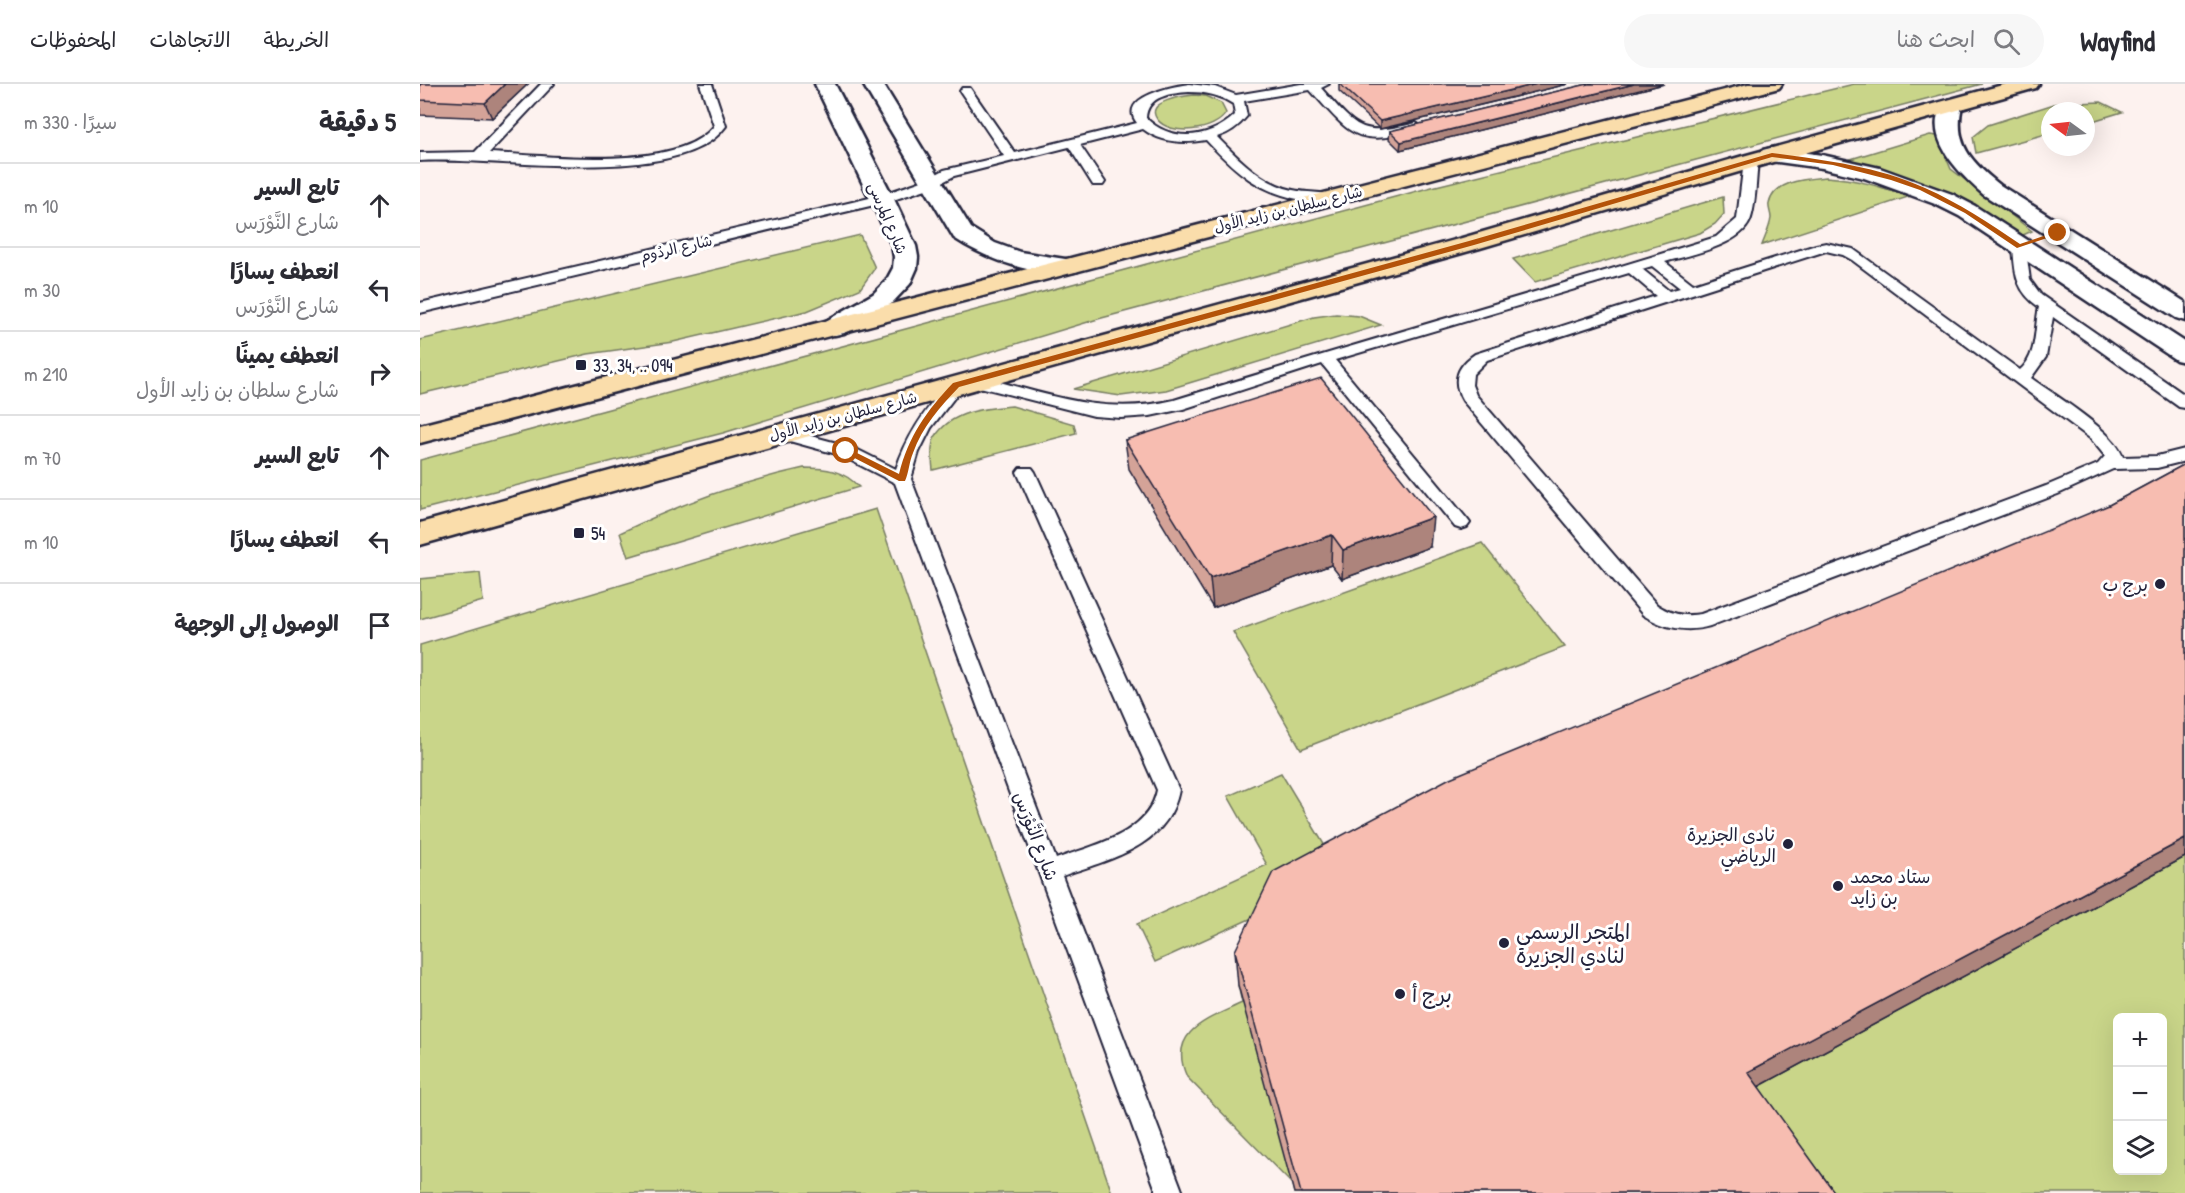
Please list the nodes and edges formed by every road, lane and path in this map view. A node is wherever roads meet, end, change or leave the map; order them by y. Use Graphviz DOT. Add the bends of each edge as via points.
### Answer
graph roads {
  1 [pos="548,84"];
  2 [pos="706,84"];
  3 [pos="825,84"];
  4 [pos="873,84"];
  5 [pos="1144,84"];
  6 [pos="1772,84"];
  7 [pos="2029,84"];
  8 [pos="1315,85"];
  9 [pos="1188,86"];
  10 [pos="966,91"];
  11 [pos="1156,95"];
  12 [pos="1238,105"];
  13 [pos="1951,106"];
  14 [pos="1432,123"];
  15 [pos="897,125"];
  16 [pos="1144,125"];
  17 [pos="851,134"];
  18 [pos="1209,136"];
  19 [pos="1073,143"];
  20 [pos="479,156"];
  21 [pos="420,157"];
  22 [pos="1011,157"];
  23 [pos="1761,158"];
  24 [pos="1098,182"];
  25 [pos="930,183"];
  26 [pos="1330,198"];
  27 [pos="882,199"];
  28 [pos="2058,233"];
  29 [pos="2020,246"];
  30 [pos="1655,262"];
  31 [pos="1070,266"];
  32 [pos="1633,269"];
  33 [pos="1690,289"];
  34 [pos="1667,297"];
  35 [pos="420,308"];
  36 [pos="2046,308"];
  37 [pos="2185,313"];
  38 [pos="835,327"];
  39 [pos="2185,354"];
  40 [pos="1325,358"];
  41 [pos="2020,378"];
  42 [pos="965,382"];
  43 [pos="2185,403"];
  44 [pos="781,433"];
  45 [pos="420,434"];
  46 [pos="2185,455"];
  47 [pos="2111,464"];
  48 [pos="1026,472"];
  49 [pos="902,479"];
  50 [pos="1461,523"];
  51 [pos="420,534"];
  52 [pos="1049,872"];
  53 [pos="1170,1193"];
  1 -- 20 [label="lane"];
  2 -- 20 [label="lane" via="720,126 717,133 699,145 621,162"];
  3 -- 17 [label="street, شارع المرسى"];
  4 -- 15 [label="street"];
  5 -- 11 [label="lane"];
  6 -- 26 [label="main road, شارع سلطان بن زايد الأول"];
  7 -- 13 [label="main road, شارع سلطان بن زايد الأول"];
  8 -- 12 [label="lane" via="1292,96"];
  8 -- 14 [label="lane" via="1354,128 1365,134 1386,134"];
  9 -- 11 [label="lane"];
  9 -- 12 [label="lane" via="1217,90"];
  10 -- 22 [label="lane"];
  11 -- 16 [label="lane" via="1138,113"];
  12 -- 18 [label="lane" via="1241,116 1235,124"];
  13 -- 23 [label="main road, شارع سلطان بن زايد الأول"];
  13 -- 28 [label="street" via="1946,131 1960,160 1992,190"];
  15 -- 17 [label="street"];
  15 -- 25 [label="street"];
  16 -- 18 [label="lane" via="1172,137"];
  16 -- 19 [label="lane, شارع الردُوم"];
  17 -- 27 [label="street, شارع المرسى"];
  18 -- 26 [label="lane" via="1247,174 1268,187"];
  19 -- 22 [label="lane, شارع الردُوم"];
  19 -- 24 [label="lane"];
  20 -- 21 [label="lane"];
  22 -- 25 [label="lane, شارع الردُوم" via="949,173"];
  23 -- 29 [label="street" via="1833,163 1894,178 1960,207"];
  23 -- 30 [label="lane" via="1740,226 1721,240"];
  23 -- 42 [label="main road, شارع سلطان بن زايد الأول" via="1472,243"];
  25 -- 27 [label="lane, شارع الردُوم"];
  25 -- 31 [label="street" via="962,233 972,241 1022,261"];
  26 -- 31 [label="main road, شارع سلطان بن زايد الأول"];
  27 -- 35 [label="lane, شارع الردُوم"];
  27 -- 38 [label="street, شارع المرسى" via="904,246 905,268 897,284 882,299"];
  28 -- 29 [label="street"];
  28 -- 37 [label="street"];
  29 -- 36 [label="lane" via="2023,280"];
  29 -- 39 [label="street"];
  30 -- 32 [label="lane"];
  30 -- 33 [label="lane"];
  31 -- 38 [label="main road, شارع سلطان بن زايد الأول"];
  32 -- 34 [label="lane"];
  32 -- 40 [label="lane"];
  33 -- 34 [label="lane"];
  33 -- 41 [label="lane" via="1816,249 1838,249 1857,257"];
  34 -- 47 [label="lane" via="1481,357 1471,362 1462,379 1469,397 1650,610 1661,618 1690,624 1703,621 2052,490"];
  36 -- 41 [label="lane" via="2038,361 2034,369"];
  36 -- 43 [label="lane"];
  38 -- 45 [label="main road, شارع سلطان بن زايد الأول"];
  40 -- 42 [label="lane" via="1178,405 1121,413 1069,406"];
  40 -- 50 [label="lane"];
  41 -- 47 [label="lane" via="2106,442 2114,457"];
  42 -- 44 [label="main road, شارع سلطان بن زايد الأول"];
  42 -- 49 [label="lane" via="936,406 920,429 908,453"];
  44 -- 49 [label="lane" via="846,451"];
  44 -- 51 [label="main road, شارع سلطان بن زايد الأول"];
  46 -- 47 [label="lane" via="2157,462"];
  48 -- 52 [label="lane" via="1168,790 1156,821 1132,839"];
  49 -- 52 [label="lane, شارع النَّوْرَس"];
  52 -- 53 [label="lane, شارع النَّوْرَس"];
}
